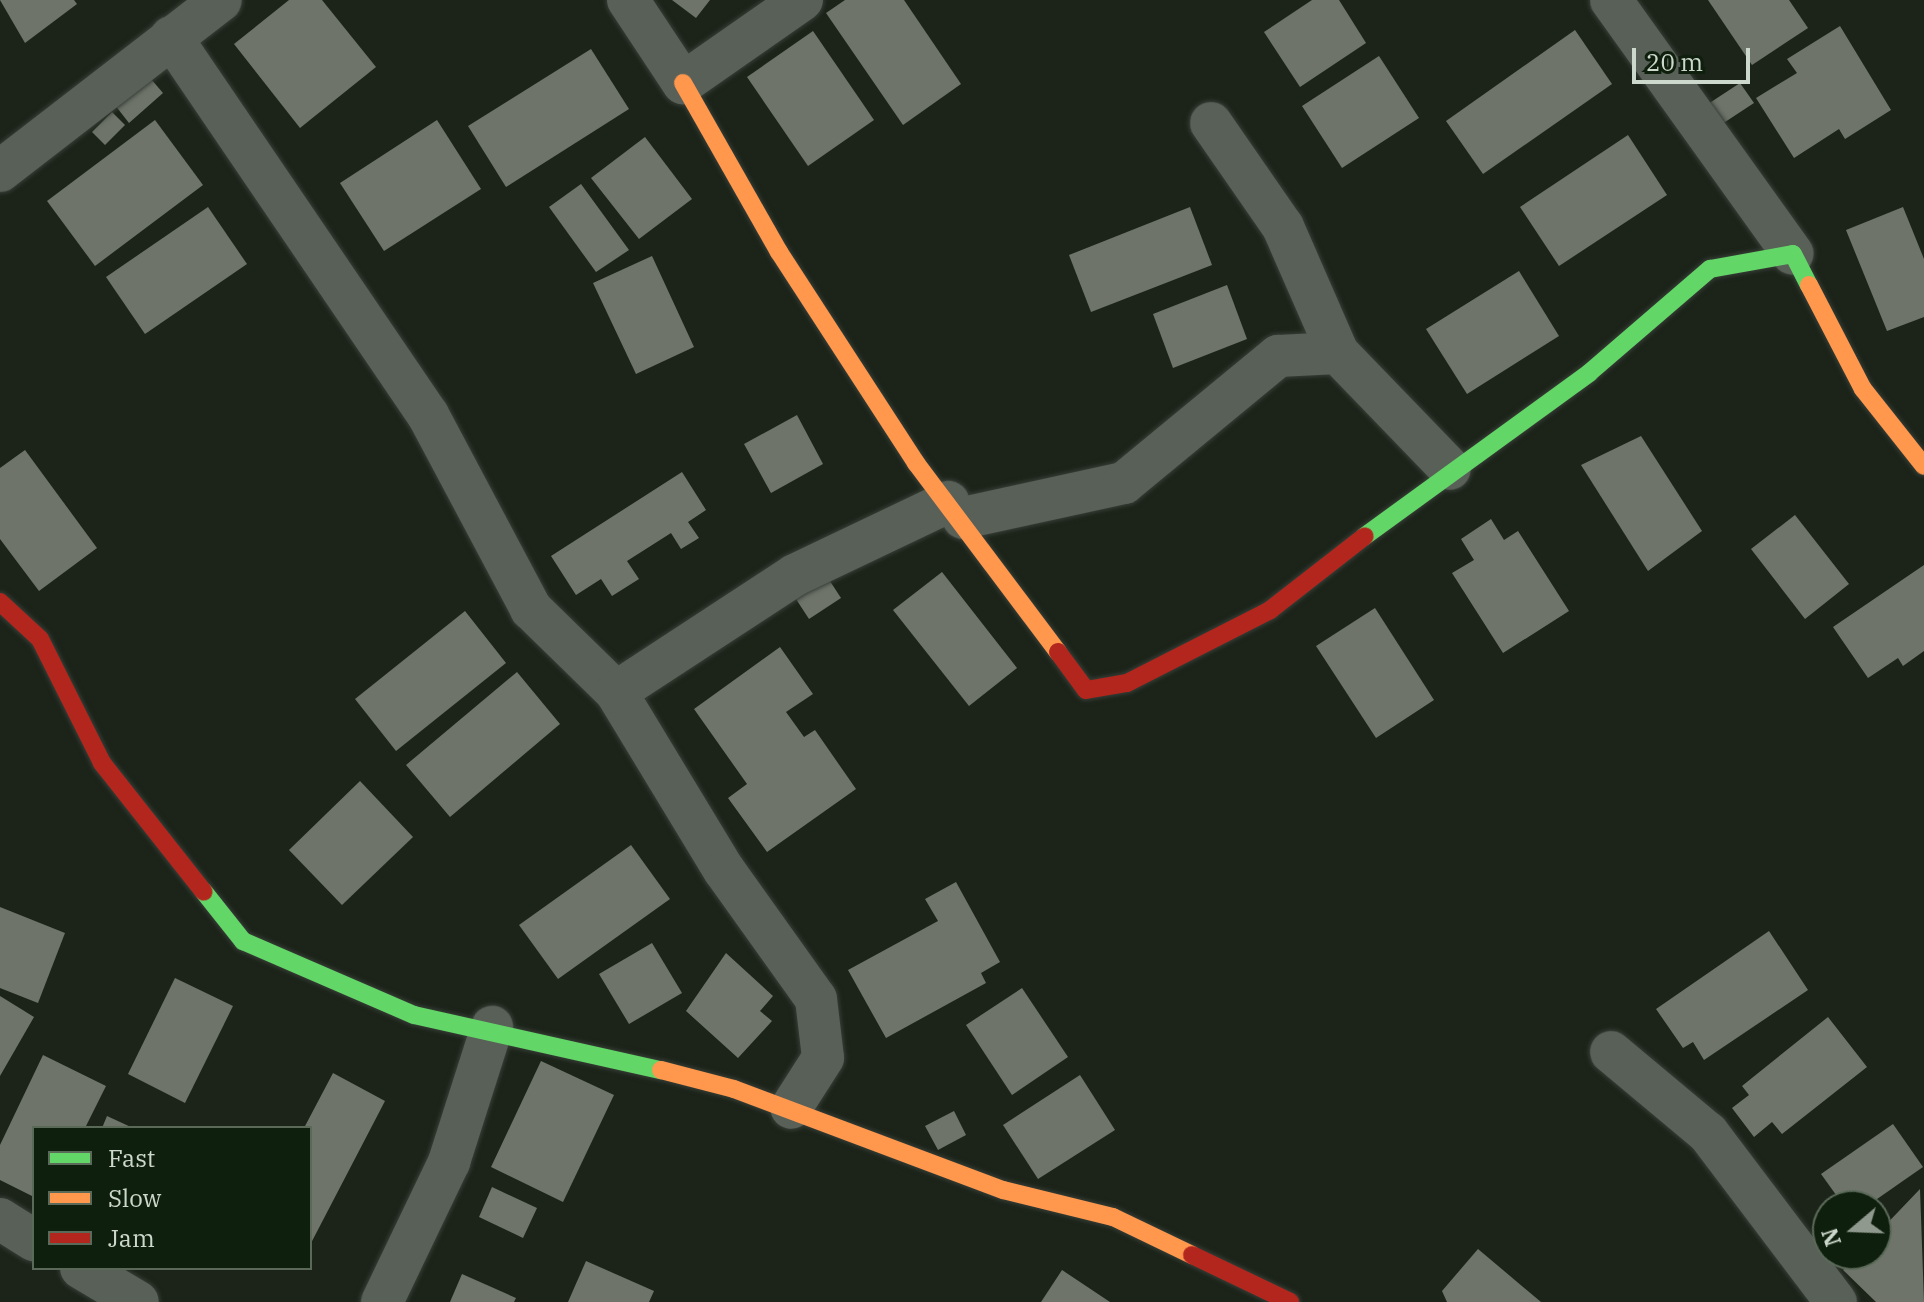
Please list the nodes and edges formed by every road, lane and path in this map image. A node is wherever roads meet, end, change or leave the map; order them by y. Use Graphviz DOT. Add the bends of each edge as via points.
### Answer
graph roads {
  1 [pos="221,0"];
  2 [pos="628,0"];
  3 [pos="802,0"];
  4 [pos="1611,0"];
  5 [pos="171,37"];
  6 [pos="683,83"];
  7 [pos="1211,123"];
  8 [pos="0,171"];
  9 [pos="1793,254"];
  10 [pos="1338,353"];
  11 [pos="1924,466"];
  12 [pos="1450,469"];
  13 [pos="955,510"];
  14 [pos="0,602"];
  15 [pos="616,692"];
  16 [pos="492,1027"];
  17 [pos="1611,1052"];
  18 [pos="791,1108"];
  19 [pos="0,1219"];
  20 [pos="32,1239"];
  21 [pos="84,1270"];
  22 [pos="138,1302"];
  23 [pos="382,1302"];
  24 [pos="1290,1302"];
  25 [pos="1836,1302"];
  1 -- 5 [label="street"];
  2 -- 6 [label="street"];
  3 -- 6 [label="street"];
  4 -- 9 [label="street"];
  5 -- 8 [label="street"];
  5 -- 15 [label="street" via="428,415 531,609"];
  6 -- 13 [label="street" via="779,252"];
  7 -- 10 [label="street" via="1283,227"];
  9 -- 11 [label="street" via="1863,389"];
  9 -- 12 [label="street" via="1710,269 1589,373"];
  10 -- 12 [label="street"];
  10 -- 13 [label="street" via="1278,356 1124,483"];
  12 -- 13 [label="street" via="1270,610 1127,683 1086,690 1015,602"];
  13 -- 15 [label="street" via="795,575"];
  14 -- 16 [label="street" via="40,639 102,763 243,941 414,1015"];
  15 -- 18 [label="street" via="724,870 816,999 823,1058"];
  16 -- 18 [label="street"];
  16 -- 23 [label="street" via="449,1162"];
  17 -- 25 [label="street" via="1708,1133"];
  18 -- 24 [label="street" via="1003,1190 1113,1217"];
  19 -- 20 [label="street"];
  21 -- 22 [label="street"];
}
